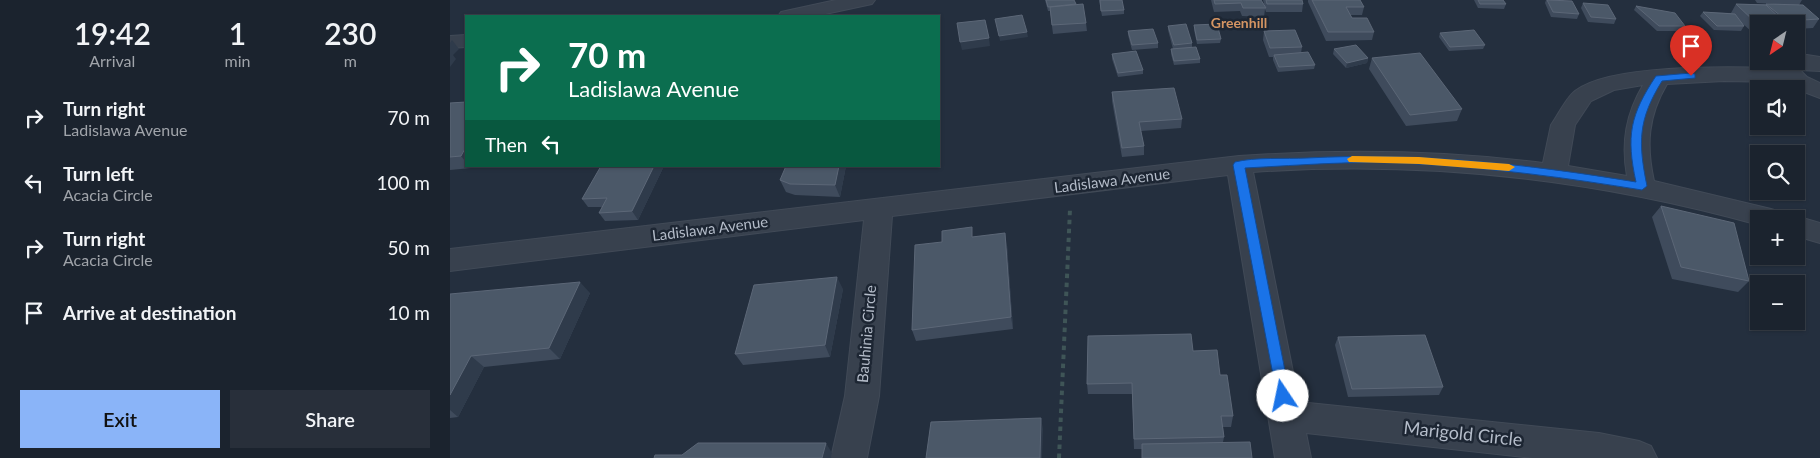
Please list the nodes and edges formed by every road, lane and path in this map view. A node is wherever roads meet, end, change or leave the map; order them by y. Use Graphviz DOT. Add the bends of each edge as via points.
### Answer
graph roads {
  1 [pos="864,0"];
  2 [pos="793,15"];
  3 [pos="465,41"];
  4 [pos="450,42"];
  5 [pos="1820,64"];
  6 [pos="1792,75"];
  7 [pos="1659,78"];
  8 [pos="1820,91"];
  9 [pos="1239,165"];
  10 [pos="1554,172"];
  11 [pos="1071,186"];
  12 [pos="1642,186"];
  13 [pos="879,209"];
  14 [pos="1750,214"];
  15 [pos="1805,229"];
  16 [pos="1820,233"];
  17 [pos="450,260"];
  18 [pos="1286,416"];
  19 [pos="848,458"];
  20 [pos="1059,458"];
  21 [pos="1293,458"];
  22 [pos="1639,458"];
  1 -- 2 [label="street"];
  3 -- 4 [label="street"];
  5 -- 6 [label="street" via="1795,63 1789,70"];
  6 -- 7 [label="street" via="1724,74"];
  6 -- 8 [label="street" via="1799,82"];
  7 -- 10 [label="street" via="1606,84 1583,96 1563,125"];
  7 -- 12 [label="street" via="1646,99 1637,125 1635,153"];
  9 -- 10 [label="street, Ladislawa Avenue" via="1358,159 1410,160"];
  9 -- 11 [label="street, Ladislawa Avenue"];
  9 -- 18 [label="street"];
  10 -- 12 [label="street, Ladislawa Avenue"];
  11 -- 13 [label="street, Ladislawa Avenue"];
  11 -- 20 [label="path"];
  12 -- 14 [label="street, Ladislawa Avenue"];
  13 -- 17 [label="street, Ladislawa Avenue"];
  13 -- 19 [label="street, Bauhinia Circle" via="862,396"];
  15 -- 16 [label="street"];
  18 -- 21 [label="street"];
  18 -- 22 [label="street, Marigold Circle" via="1599,449"];
}
